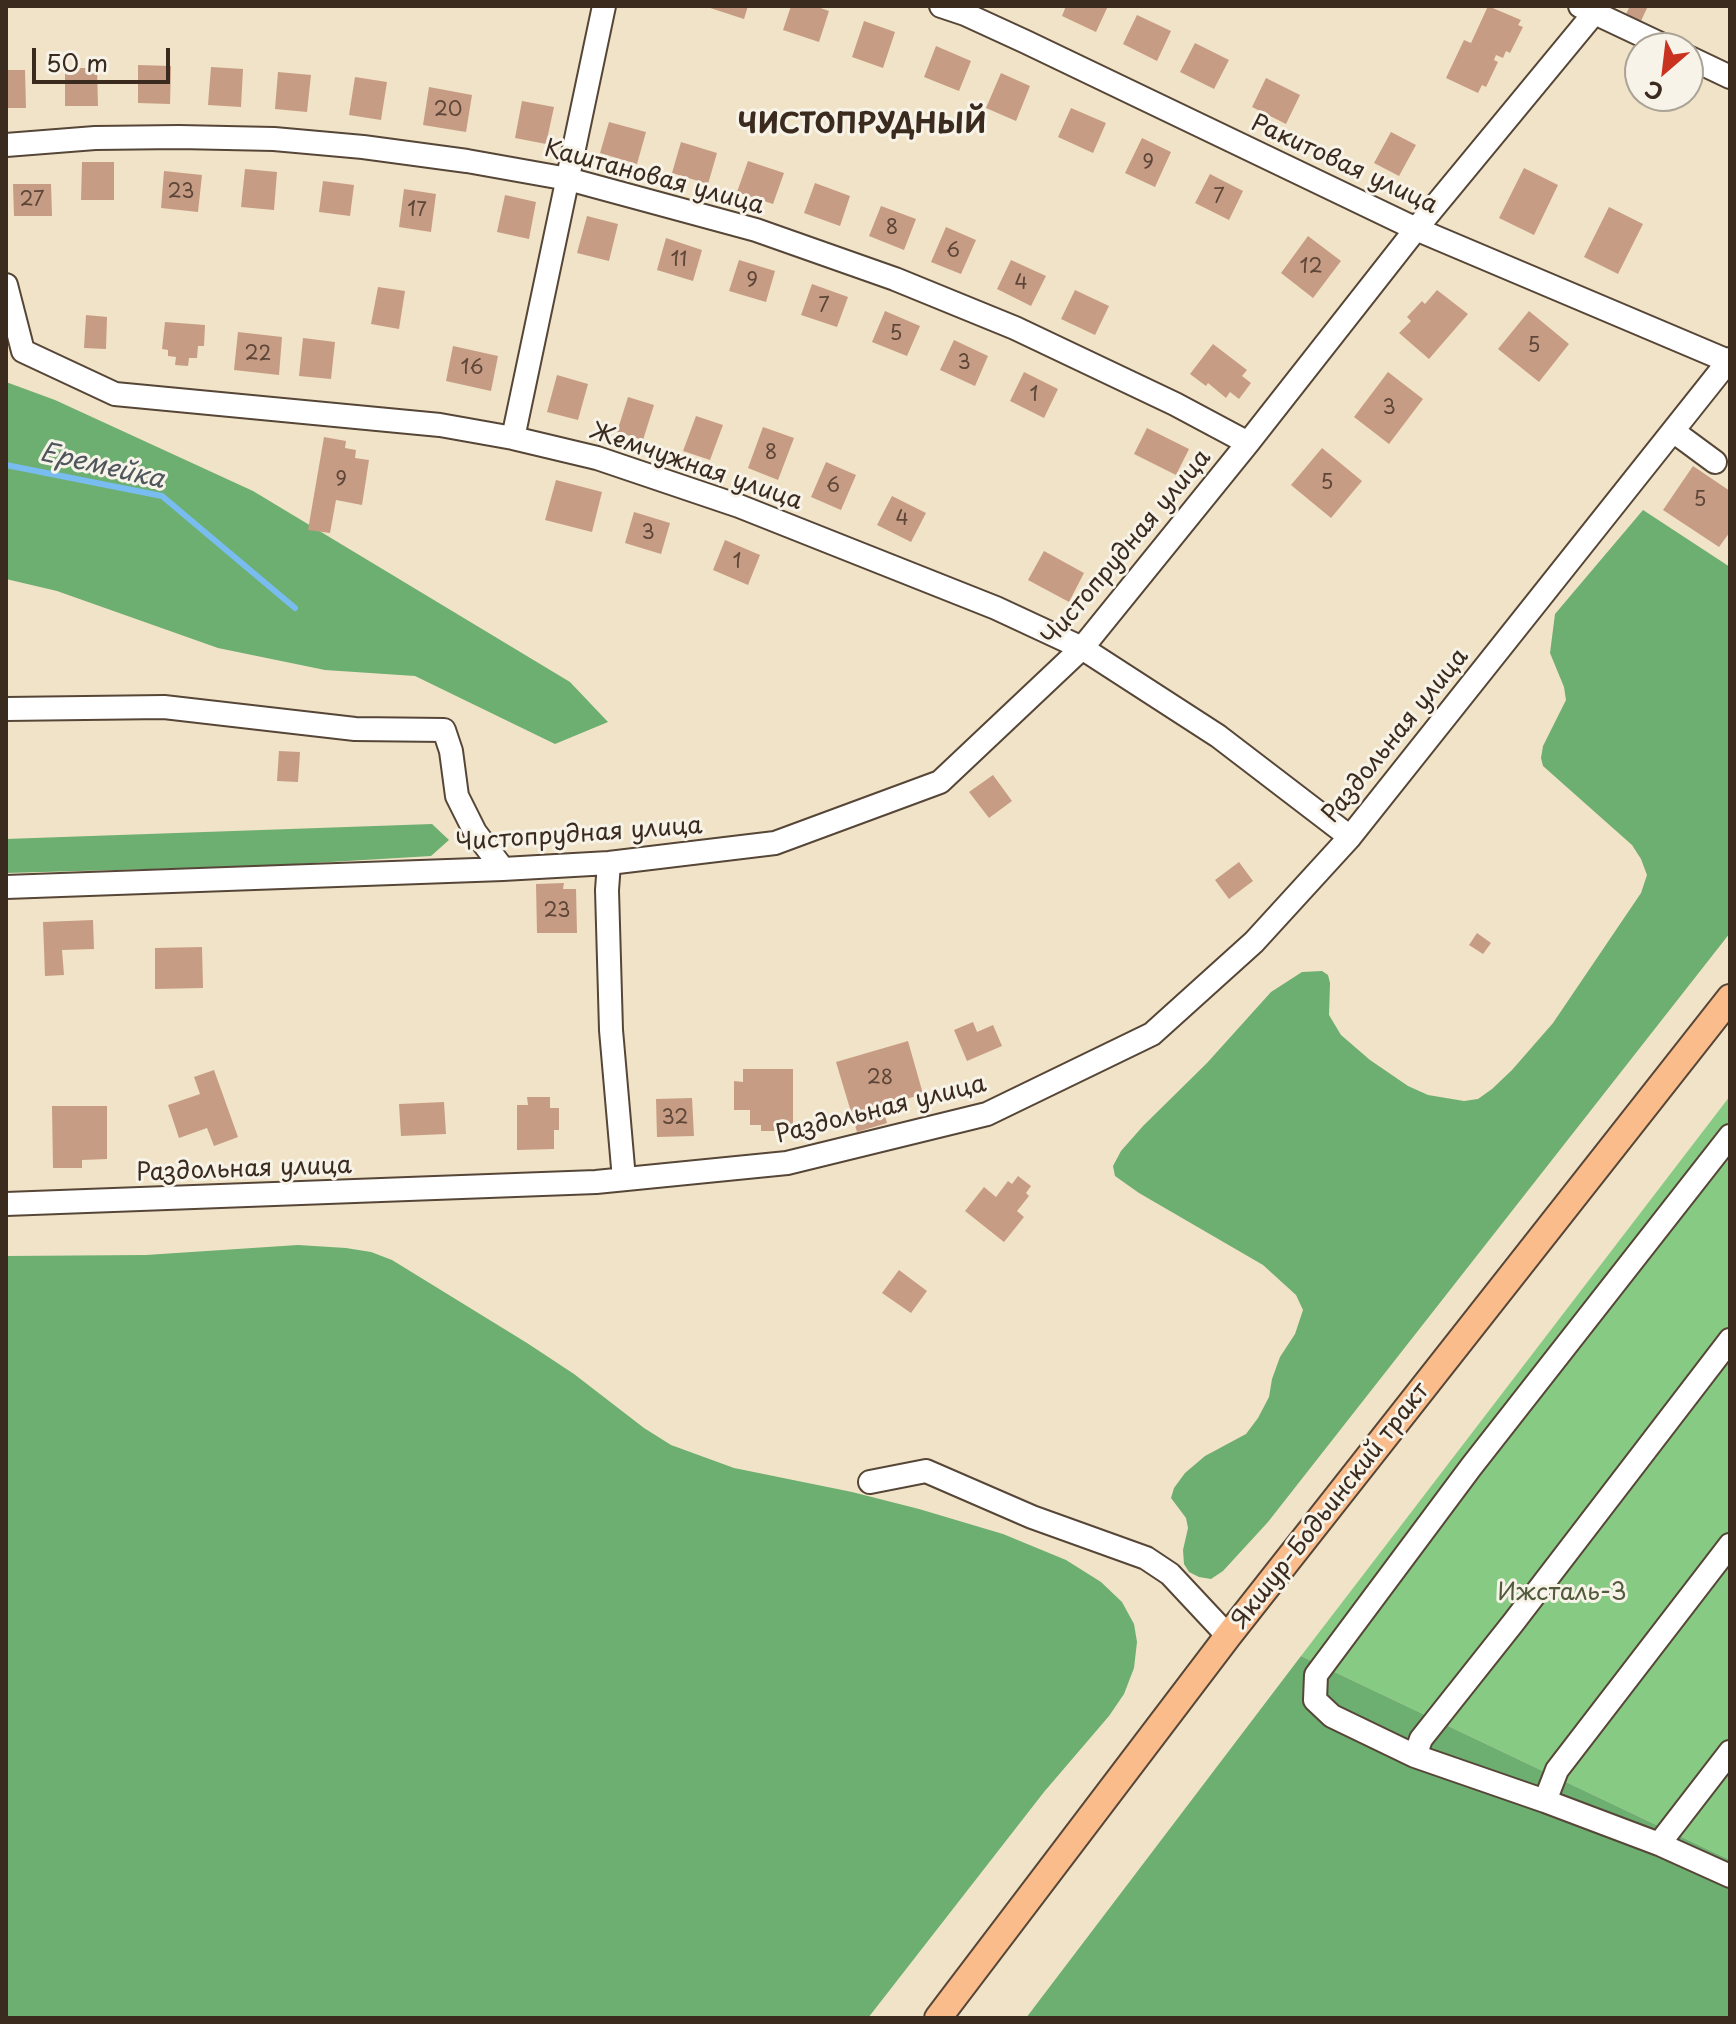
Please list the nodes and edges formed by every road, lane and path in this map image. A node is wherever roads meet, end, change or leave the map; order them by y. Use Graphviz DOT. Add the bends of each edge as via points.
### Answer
graph roads {
  1 [pos="604,6"];
  2 [pos="941,6"];
  3 [pos="1591,8"];
  4 [pos="1638,32"];
  5 [pos="1704,65"];
  6 [pos="1730,77"];
  7 [pos="6,145"];
  8 [pos="568,179"];
  9 [pos="1416,229"];
  10 [pos="6,285"];
  11 [pos="1729,360"];
  12 [pos="1673,431"];
  13 [pos="513,438"];
  14 [pos="1248,443"];
  15 [pos="1715,462"];
  16 [pos="1082,648"];
  17 [pos="6,709"];
  18 [pos="1350,837"];
  19 [pos="609,863"];
  20 [pos="503,869"];
  21 [pos="6,887"];
  22 [pos="1730,998"];
  23 [pos="1730,1136"];
  24 [pos="624,1179"];
  25 [pos="6,1204"];
  26 [pos="1730,1340"];
  27 [pos="870,1482"];
  28 [pos="1730,1545"];
  29 [pos="1228,1636"];
  30 [pos="1730,1752"];
  31 [pos="1415,1756"];
  32 [pos="1545,1801"];
  33 [pos="1659,1844"];
  34 [pos="1730,1876"];
  35 [pos="938,2018"];
  1 -- 8 [label="street"];
  2 -- 9 [label="street, Ракитовая улица"];
  3 -- 4 [label="street"];
  3 -- 9 [label="street, Чистопрудная улица"];
  5 -- 6 [label="street"];
  7 -- 8 [label="street, Каштановая улица" via="95,138 274,139 467,161"];
  8 -- 13 [label="street"];
  8 -- 14 [label="street, Каштановая улица" via="756,230 895,279 1028,334"];
  9 -- 11 [label="street, Ракитовая улица"];
  9 -- 14 [label="street, Чистопрудная улица"];
  10 -- 13 [label="street, Жемчужная улица" via="23,351 115,394 440,425"];
  11 -- 12 [label="street, Раздольная улица"];
  12 -- 15 [label="street"];
  12 -- 18 [label="street, Раздольная улица"];
  13 -- 16 [label="street, Жемчужная улица" via="597,458 739,506"];
  14 -- 16 [label="street, Чистопрудная улица"];
  16 -- 18 [label="street, Жемчужная улица" via="1218,736"];
  16 -- 19 [label="street, Чистопрудная улица" via="940,782 775,843"];
  17 -- 20 [label="street" via="164,707 355,729 444,730 457,796"];
  18 -- 24 [label="street, Раздольная улица" via="1254,942 1152,1034 987,1114 787,1163"];
  19 -- 20 [label="street, Чистопрудная улица"];
  19 -- 24 [label="street" via="611,1030"];
  20 -- 21 [label="street, Чистопрудная улица"];
  22 -- 29 [label="main road, Якшур-Бодьинский тракт"];
  23 -- 31 [label="street" via="1316,1675 1315,1700 1332,1716"];
  24 -- 25 [label="street, Раздольная улица"];
  26 -- 31 [label="street" via="1421,1739"];
  27 -- 29 [label="street" via="926,1471 1146,1558 1170,1574"];
  28 -- 32 [label="street" via="1557,1770"];
  29 -- 35 [label="main road, Якшур-Бодьинский тракт"];
  30 -- 33 [label="street"];
  31 -- 32 [label="street"];
  32 -- 33 [label="street"];
  33 -- 34 [label="street"];
}
